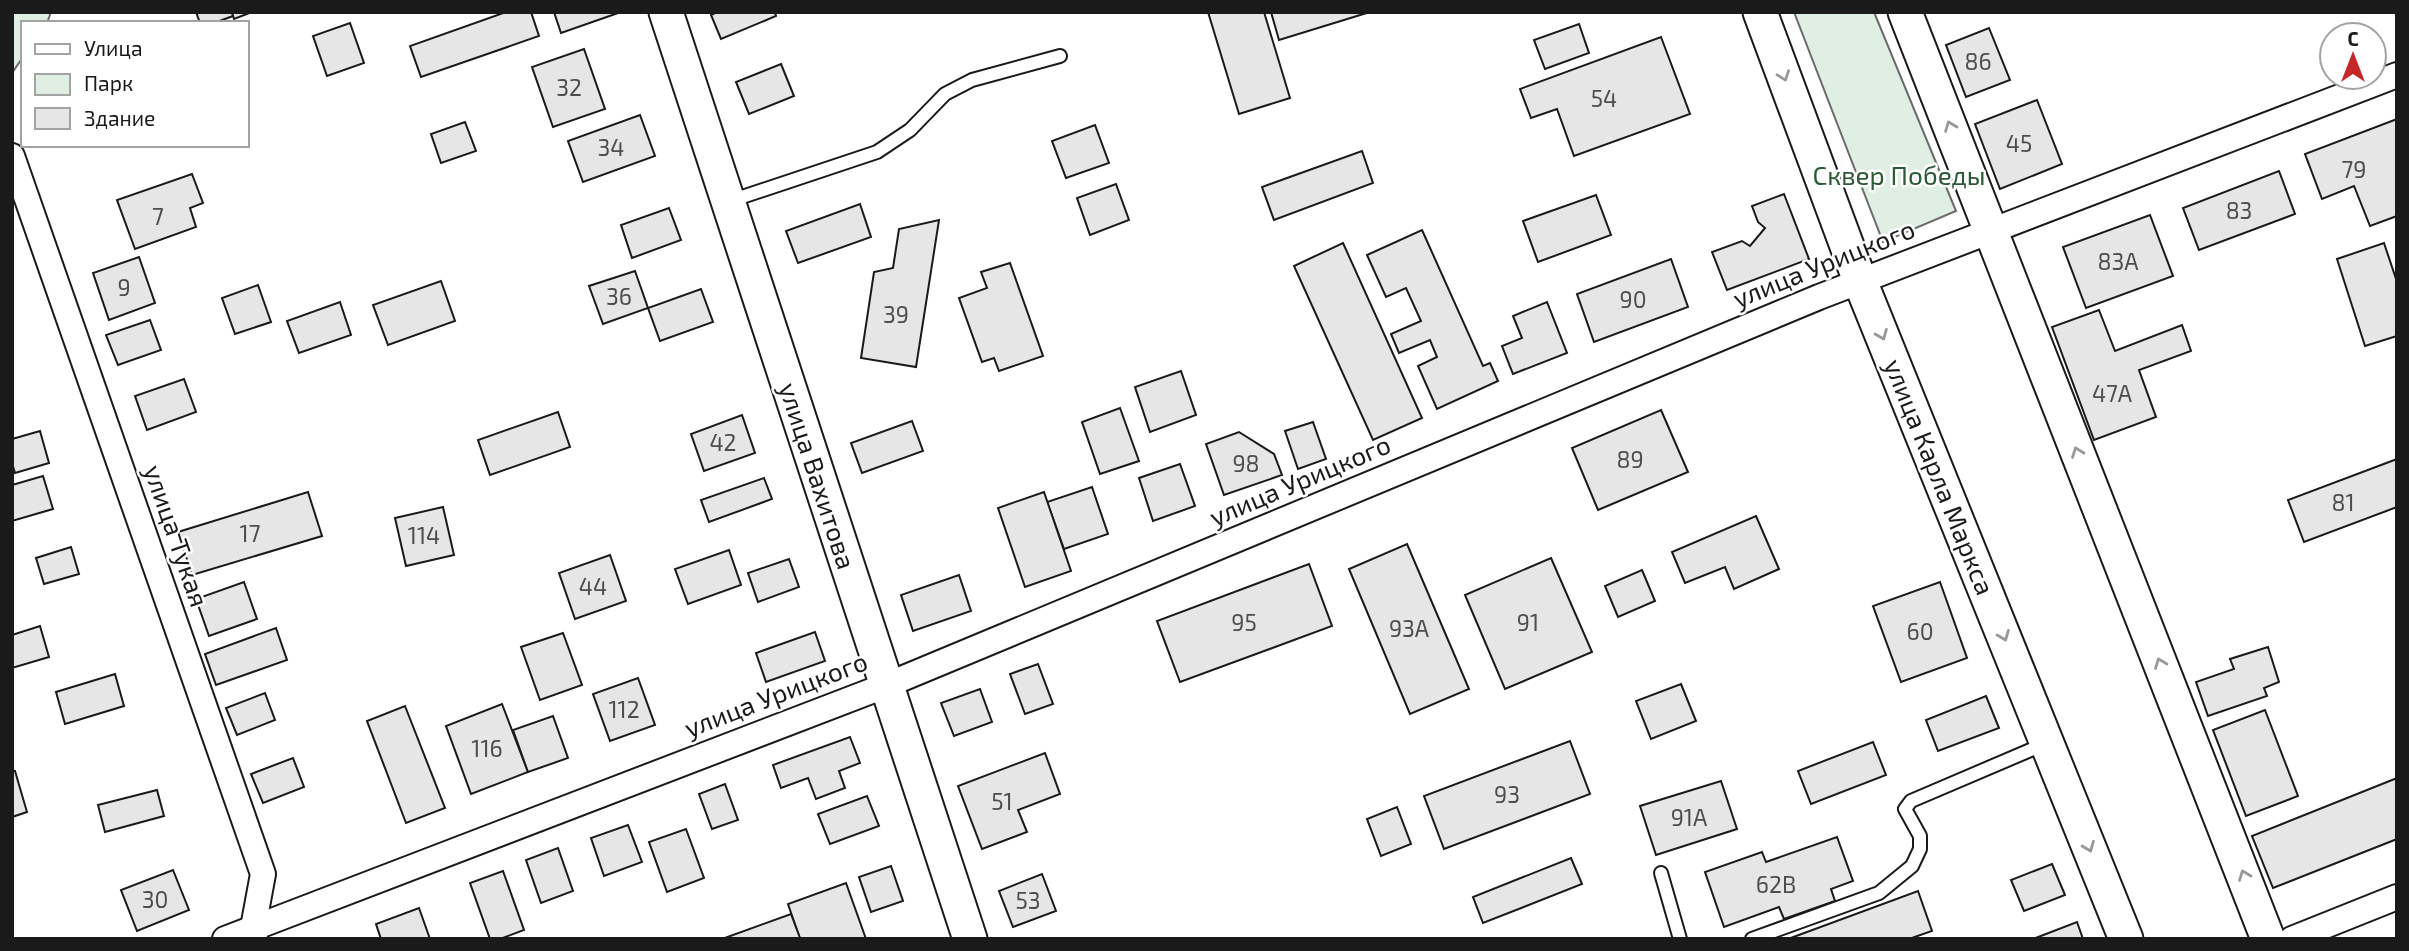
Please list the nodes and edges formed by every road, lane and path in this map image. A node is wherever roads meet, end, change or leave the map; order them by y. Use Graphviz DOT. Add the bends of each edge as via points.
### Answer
graph roads {
  1 [pos="666,12"];
  2 [pos="1760,12"];
  3 [pos="1905,12"];
  4 [pos="1060,56"];
  5 [pos="2397,75"];
  6 [pos="12,156"];
  7 [pos="726,202"];
  8 [pos="1991,230"];
  9 [pos="1860,281"];
  10 [pos="887,685"];
  11 [pos="2047,743"];
  12 [pos="1661,873"];
  13 [pos="2397,897"];
  14 [pos="254,933"];
  15 [pos="225,939"];
  16 [pos="970,939"];
  17 [pos="1680,939"];
  18 [pos="1752,939"];
  19 [pos="2126,939"];
  20 [pos="2269,939"];
  21 [pos="2292,939"];
  1 -- 7 [label="main road, улица Вахитова"];
  2 -- 9 [label="main road, улица Карла Маркса, one-way"];
  8 -- 3 [label="main road, one-way"];
  4 -- 7 [label="lane" via="954,89 910,130 877,152"];
  5 -- 8 [label="street, улица Урицкого"];
  6 -- 14 [label="street, улица Тукая" via="262,874"];
  7 -- 10 [label="main road, улица Вахитова"];
  8 -- 9 [label="street, улица Урицкого"];
  20 -- 8 [label="main road, one-way"];
  9 -- 10 [label="street, улица Урицкого"];
  9 -- 11 [label="main road, улица Карла Маркса, one-way"];
  10 -- 14 [label="street, улица Урицкого"];
  10 -- 16 [label="main road, улица Вахитова"];
  11 -- 18 [label="lane" via="1911,801 1905,809 1920,836 1920,849 1912,866 1879,893"];
  11 -- 19 [label="main road, улица Карла Маркса, one-way"];
  12 -- 17 [label="lane"];
  13 -- 21 [label="street"];
  14 -- 15 [label="street, улица Урицкого"];
}
